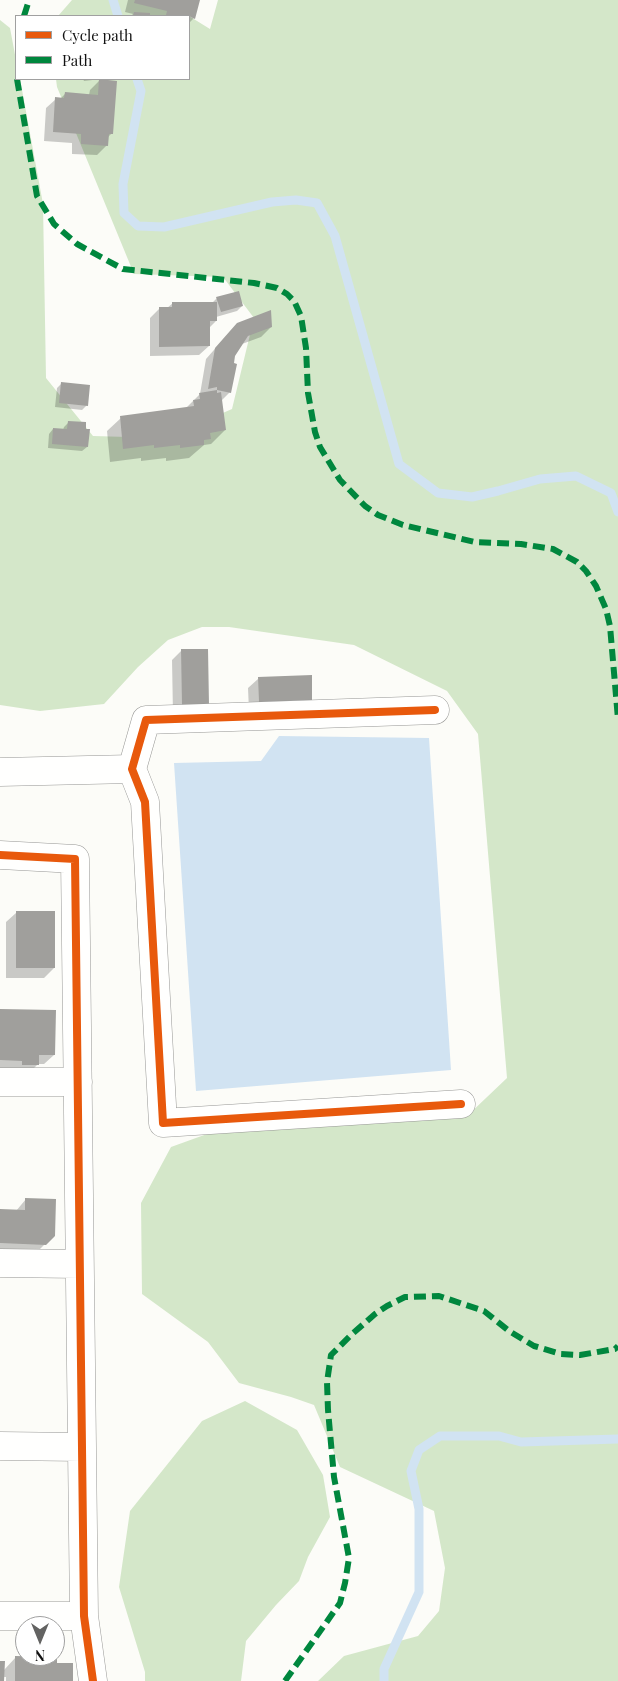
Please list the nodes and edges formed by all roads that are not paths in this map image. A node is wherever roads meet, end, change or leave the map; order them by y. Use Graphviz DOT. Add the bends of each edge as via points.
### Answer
graph roads {
  1 [pos="435,710"];
  2 [pos="132,769"];
  3 [pos="0,772"];
  4 [pos="0,855"];
  5 [pos="0,1082"];
  6 [pos="78,1082"];
  7 [pos="461,1104"];
  8 [pos="0,1263"];
  9 [pos="79,1264"];
  10 [pos="0,1446"];
  11 [pos="82,1447"];
  12 [pos="0,1616"];
  13 [pos="84,1616"];
  14 [pos="93,1681"];
  1 -- 2 [label="street" via="146,720"];
  2 -- 3 [label="street"];
  2 -- 7 [label="street" via="145,802 163,1123"];
  4 -- 6 [label="street" via="75,859"];
  5 -- 6 [label="street"];
  6 -- 9 [label="street"];
  8 -- 9 [label="street"];
  9 -- 11 [label="street"];
  10 -- 11 [label="street"];
  11 -- 13 [label="street"];
  12 -- 13 [label="street"];
  13 -- 14 [label="street"];
}
